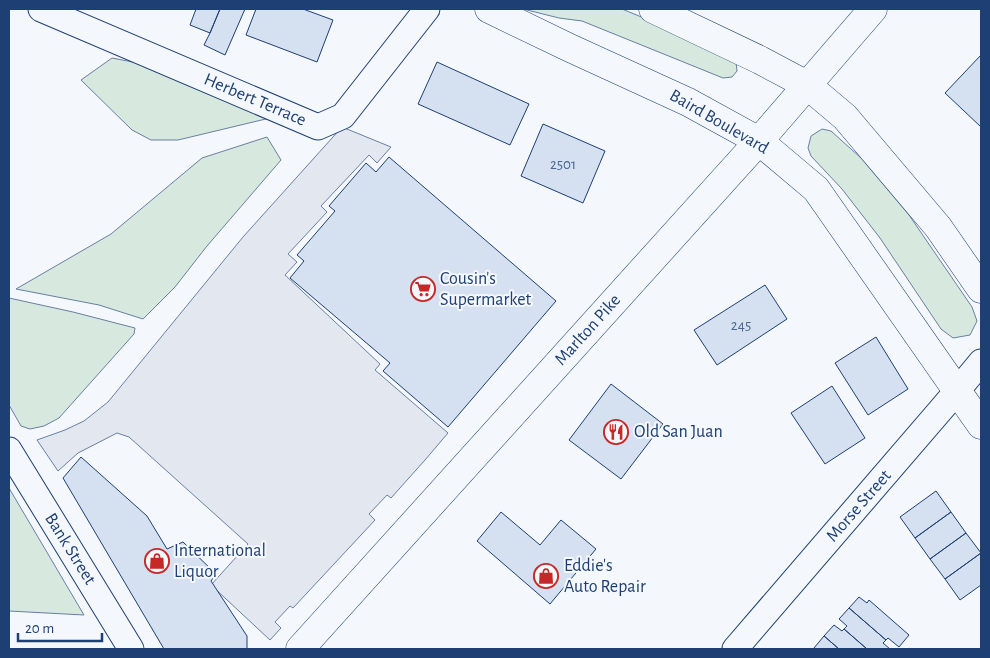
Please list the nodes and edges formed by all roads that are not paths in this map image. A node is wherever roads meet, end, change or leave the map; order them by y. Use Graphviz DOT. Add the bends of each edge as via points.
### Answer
graph roads {
  1 [pos="41,9"];
  2 [pos="427,9"];
  3 [pos="489,9"];
  4 [pos="653,9"];
  5 [pos="873,9"];
  6 [pos="807,85"];
  7 [pos="759,141"];
  8 [pos="981,289"];
  9 [pos="981,362"];
  10 [pos="957,391"];
  11 [pos="981,425"];
  12 [pos="9,450"];
  13 [pos="131,649"];
  14 [pos="300,649"];
  15 [pos="735,649"];
  1 -- 2 [label="street, Herbert Terrace" via="318,127 343,116"];
  3 -- 7 [label="main road, Baird Boulevard" via="688,102"];
  4 -- 6 [label="main road"];
  5 -- 6 [label="main road, Marlton Pike"];
  6 -- 7 [label="main road, Marlton Pike"];
  6 -- 8 [label="main road" via="846,117 938,227"];
  7 -- 10 [label="main road, Baird Boulevard" via="816,189"];
  7 -- 14 [label="main road, Marlton Pike"];
  9 -- 10 [label="street, Morse Street"];
  10 -- 11 [label="main road, Baird Boulevard"];
  10 -- 15 [label="street, Morse Street"];
  12 -- 13 [label="street, Bank Street"];
}
